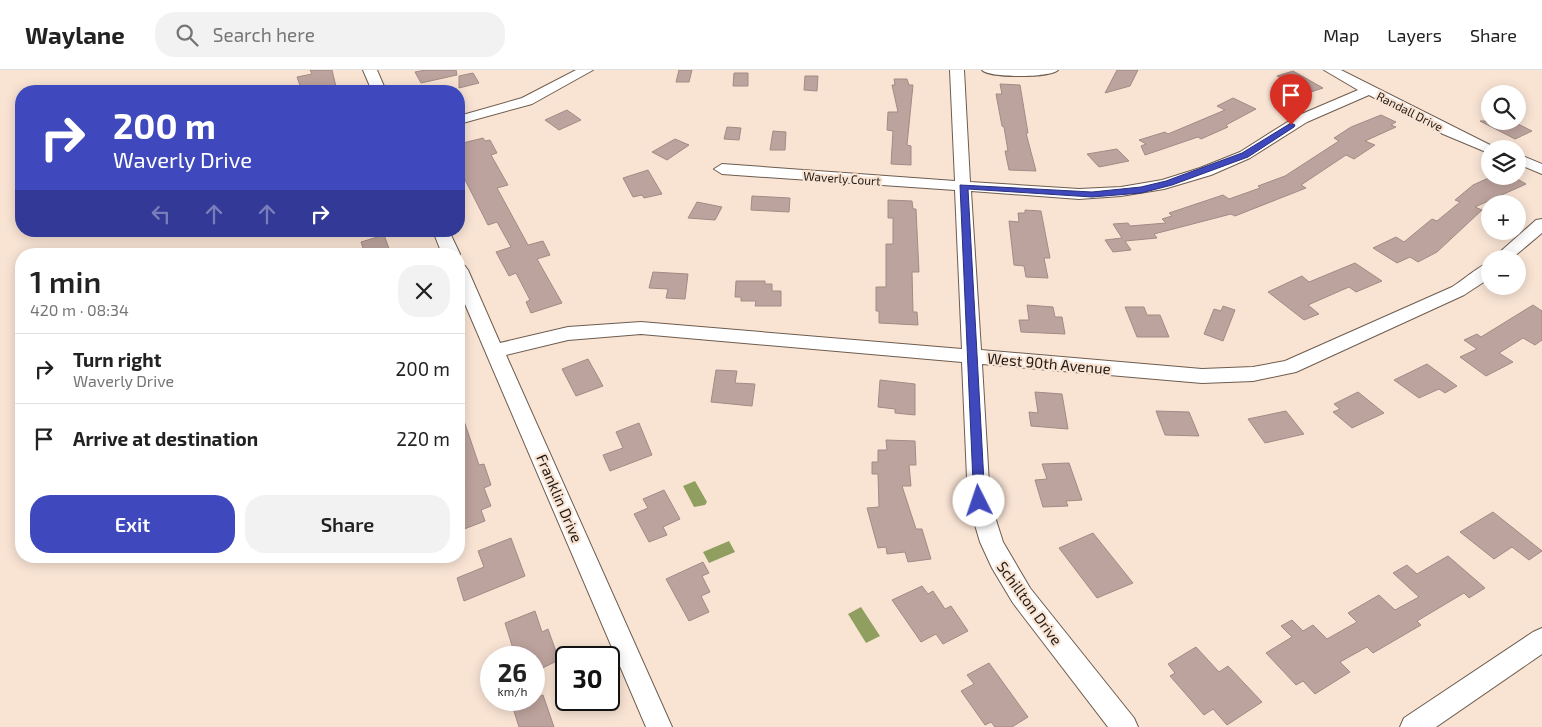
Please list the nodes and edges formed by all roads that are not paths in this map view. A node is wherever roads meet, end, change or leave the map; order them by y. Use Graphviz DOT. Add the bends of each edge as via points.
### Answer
graph roads {
  1 [pos="370,70"];
  2 [pos="586,70"];
  3 [pos="957,70"];
  4 [pos="989,70"];
  5 [pos="1050,70"];
  6 [pos="1331,70"];
  7 [pos="376,85"];
  8 [pos="1370,90"];
  9 [pos="465,118"];
  10 [pos="1481,145"];
  11 [pos="1526,163"];
  12 [pos="722,169"];
  13 [pos="1542,169"];
  14 [pos="963,186"];
  15 [pos="1542,224"];
  16 [pos="1511,250"];
  17 [pos="1481,276"];
  18 [pos="465,283"];
  19 [pos="496,351"];
  20 [pos="970,356"];
  21 [pos="1542,640"];
  22 [pos="659,727"];
  23 [pos="1126,727"];
  24 [pos="1413,727"];
  1 -- 7 [label="street"];
  2 -- 9 [label="street" via="528,101"];
  3 -- 14 [label="street, Schillton Drive"];
  4 -- 5 [label="street"];
  6 -- 8 [label="street, Randall Drive"];
  8 -- 10 [label="street, Randall Drive"];
  8 -- 14 [label="street, Waverly Court" via="1299,121 1245,155 1150,188 1092,194"];
  11 -- 13 [label="street"];
  12 -- 14 [label="street, Waverly Court"];
  14 -- 20 [label="street, Schillton Drive"];
  15 -- 16 [label="street"];
  17 -- 20 [label="street, West 90th Avenue" via="1448,296 1318,355 1271,371 1202,376"];
  18 -- 19 [label="street, Franklin Drive"];
  19 -- 20 [label="street, West 90th Avenue" via="560,334 625,328"];
  19 -- 22 [label="street, Franklin Drive"];
  20 -- 23 [label="street, Schillton Drive" via="979,501 987,535 1016,589"];
  21 -- 24 [label="street"];
}
